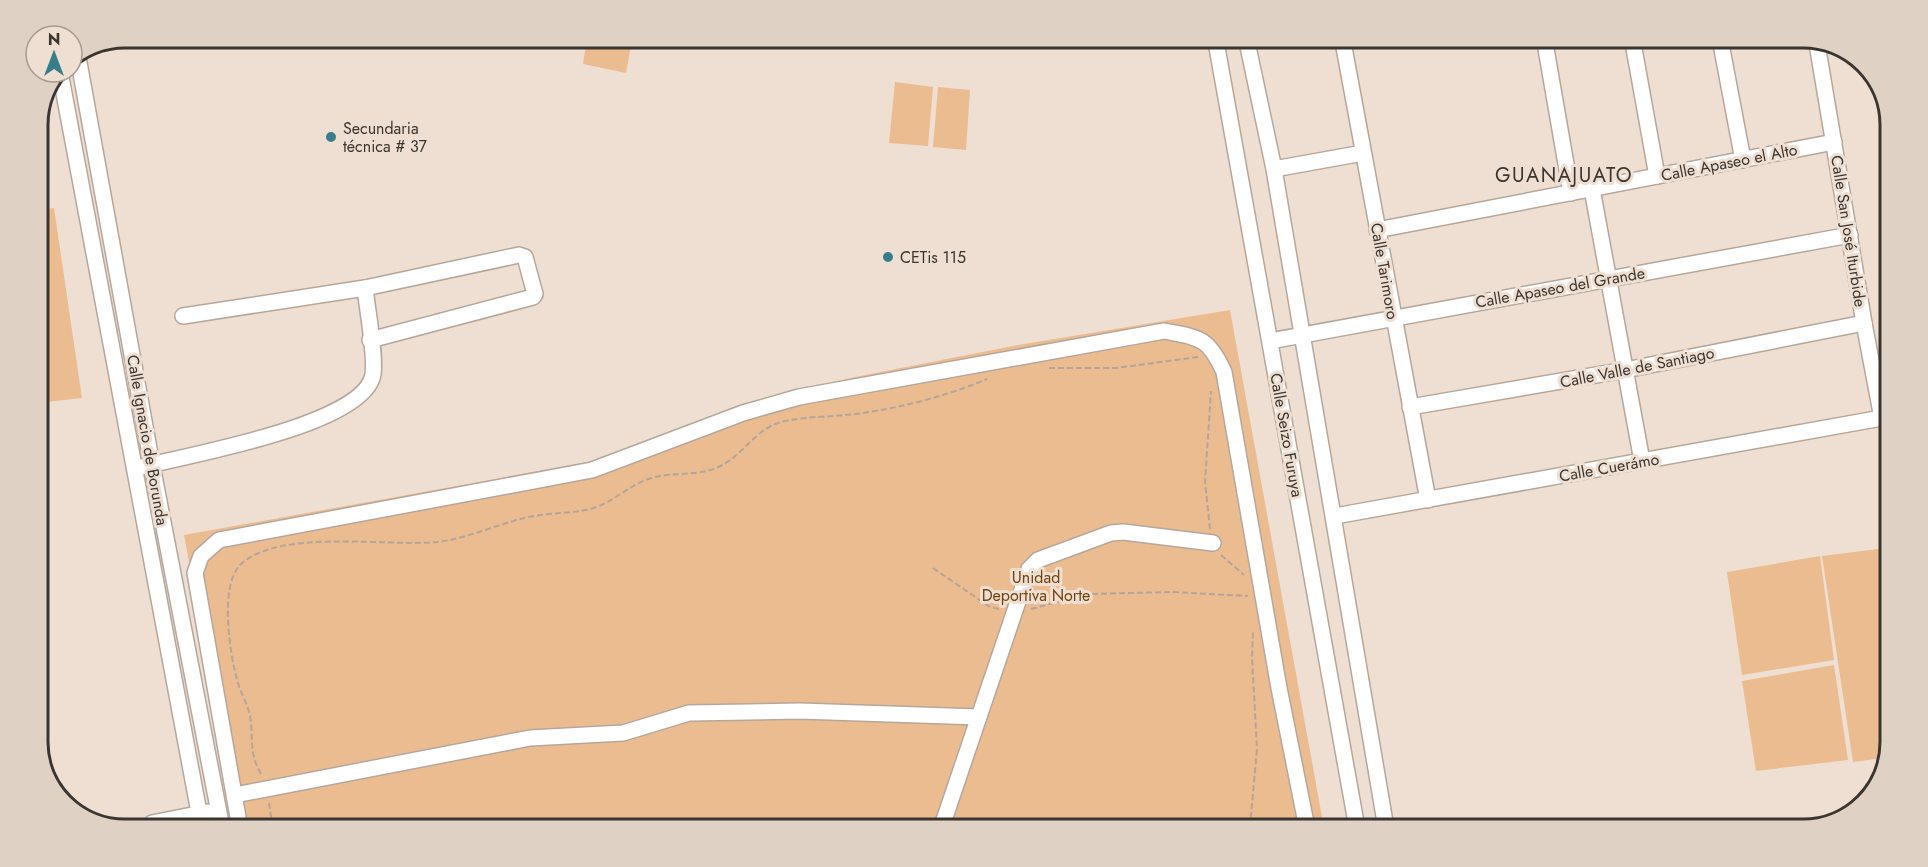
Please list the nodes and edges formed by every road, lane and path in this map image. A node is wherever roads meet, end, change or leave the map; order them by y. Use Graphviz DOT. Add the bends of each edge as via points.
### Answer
graph roads {
  1 [pos="1217,48"];
  2 [pos="1248,48"];
  3 [pos="1344,48"];
  4 [pos="1546,48"];
  5 [pos="1634,48"];
  6 [pos="1722,48"];
  7 [pos="1820,50"];
  8 [pos="62,84"];
  9 [pos="83,84"];
  10 [pos="1834,142"];
  11 [pos="1363,153"];
  12 [pos="1743,160"];
  13 [pos="1274,169"];
  14 [pos="1657,176"];
  15 [pos="1592,189"];
  16 [pos="1571,193"];
  17 [pos="1377,230"];
  18 [pos="1850,235"];
  19 [pos="1608,279"];
  20 [pos="365,288"];
  21 [pos="183,316"];
  22 [pos="1393,318"];
  23 [pos="1864,323"];
  24 [pos="1302,335"];
  25 [pos="370,340"];
  26 [pos="1270,341"];
  27 [pos="1203,360"];
  28 [pos="1047,368"];
  29 [pos="1625,370"];
  30 [pos="988,379"];
  31 [pos="1212,383"];
  32 [pos="1880,395"];
  33 [pos="1410,407"];
  34 [pos="1880,419"];
  35 [pos="1642,461"];
  36 [pos="152,465"];
  37 [pos="134,470"];
  38 [pos="1428,500"];
  39 [pos="1335,516"];
  40 [pos="1213,543"];
  41 [pos="933,568"];
  42 [pos="1250,582"];
  43 [pos="1263,596"];
  44 [pos="1014,613"];
  45 [pos="1253,630"];
  46 [pos="979,717"];
  47 [pos="266,789"];
  48 [pos="235,795"];
  49 [pos="220,816"];
  50 [pos="200,819"];
  51 [pos="239,819"];
  52 [pos="271,819"];
  53 [pos="944,819"];
  54 [pos="1251,819"];
  55 [pos="1305,819"];
  56 [pos="1355,819"];
  57 [pos="1385,819"];
  1 -- 26 [label="street, Calle Seizo Furuya"];
  2 -- 13 [label="street, Calle Seizo Furuya"];
  3 -- 11 [label="street, Calle Tarimoro"];
  4 -- 16 [label="street"];
  5 -- 14 [label="street"];
  6 -- 12 [label="street"];
  7 -- 10 [label="street, Calle San José Iturbide"];
  8 -- 37 [label="street, Calle Ignacio de Borunda"];
  9 -- 36 [label="street, Calle Ignacio de Borunda"];
  10 -- 12 [label="street, Calle Apaseo el Alto"];
  10 -- 18 [label="street, Calle San José Iturbide"];
  11 -- 13 [label="street"];
  11 -- 17 [label="street, Calle Tarimoro"];
  12 -- 14 [label="street, Calle Apaseo el Alto"];
  13 -- 24 [label="street, Calle Seizo Furuya"];
  14 -- 15 [label="street, Calle Apaseo el Alto"];
  15 -- 16 [label="street, Calle Apaseo el Alto"];
  15 -- 19 [label="street"];
  16 -- 17 [label="street, Calle Apaseo el Alto"];
  17 -- 22 [label="street, Calle Tarimoro"];
  18 -- 19 [label="street, Calle Apaseo del Grande"];
  18 -- 23 [label="street, Calle San José Iturbide"];
  19 -- 22 [label="street, Calle Apaseo del Grande"];
  19 -- 29 [label="street"];
  20 -- 21 [label="street"];
  20 -- 25 [label="street"];
  20 -- 25 [label="street" via="519,255 525,257 535,294"];
  22 -- 24 [label="street, Calle Apaseo del Grande"];
  22 -- 33 [label="street, Calle Tarimoro"];
  23 -- 29 [label="street, Calle Valle de Santiago"];
  23 -- 32 [label="street, Calle San José Iturbide"];
  24 -- 26 [label="street, Calle Apaseo del Grande"];
  24 -- 39 [label="street, Calle Seizo Furuya"];
  25 -- 36 [label="street" via="373,375 361,397 340,410 254,442"];
  26 -- 56 [label="street, Calle Seizo Furuya"];
  27 -- 28 [label="path" via="1191,356 1116,368"];
  29 -- 33 [label="street, Calle Valle de Santiago"];
  29 -- 35 [label="street"];
  30 -- 47 [label="path" via="892,406 779,423 753,436 730,460 717,467 700,473 651,478 598,506 532,516 475,535 436,542 288,545 249,559 239,566 232,579 228,619 237,681 250,716 250,747"];
  31 -- 40 [label="path" via="1204,482"];
  33 -- 38 [label="street, Calle Tarimoro"];
  34 -- 35 [label="street, Calle Cuerámo"];
  35 -- 38 [label="street, Calle Cuerámo"];
  36 -- 37 [label="street"];
  36 -- 49 [label="street, Calle Ignacio de Borunda"];
  37 -- 50 [label="street, Calle Ignacio de Borunda"];
  38 -- 39 [label="street, Calle Cuerámo"];
  39 -- 57 [label="street, Calle Seizo Furuya"];
  40 -- 42 [label="path"];
  40 -- 44 [label="street" via="1111,533 1038,560 1029,569"];
  41 -- 44 [label="path" via="990,607"];
  43 -- 44 [label="path" via="1087,594"];
  43 -- 48 [label="street" via="1224,372 1207,343 1164,331 799,397 743,413 592,470 219,540 201,556 195,573"];
  43 -- 55 [label="street"];
  44 -- 46 [label="street"];
  45 -- 54 [label="path" via="1257,748"];
  46 -- 47 [label="street" via="800,711 689,713 623,733 530,738"];
  46 -- 53 [label="street"];
  47 -- 48 [label="street"];
  47 -- 52 [label="path"];
  48 -- 51 [label="street"];
  49 -- 50 [label="street"];
}
